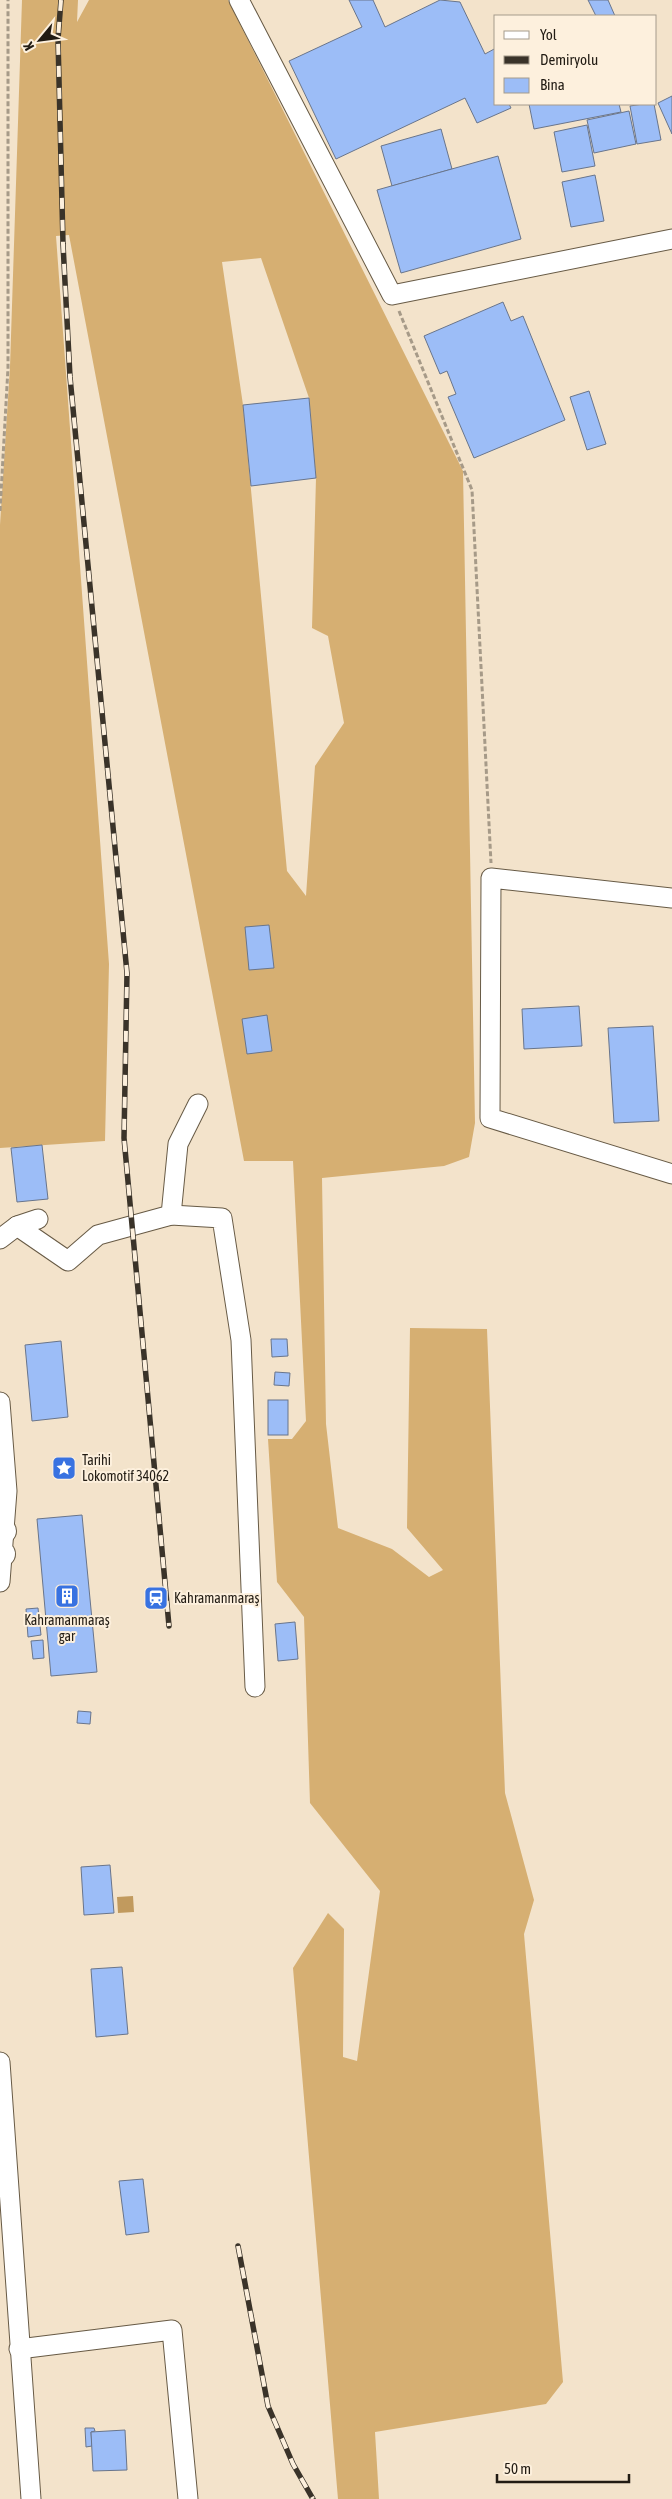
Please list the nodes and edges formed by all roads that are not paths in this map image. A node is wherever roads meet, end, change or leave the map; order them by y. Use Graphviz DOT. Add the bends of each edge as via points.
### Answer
graph roads {
  1 [pos="239,0"];
  2 [pos="672,239"];
  3 [pos="672,898"];
  4 [pos="198,1104"];
  5 [pos="672,1174"];
  6 [pos="171,1216"];
  7 [pos="38,1220"];
  8 [pos="17,1226"];
  9 [pos="0,1239"];
  10 [pos="0,1402"];
  11 [pos="2,1531"];
  12 [pos="1,1554"];
  13 [pos="0,1582"];
  14 [pos="255,1688"];
  15 [pos="0,2062"];
  16 [pos="19,2349"];
  17 [pos="31,2499"];
  18 [pos="188,2499"];
  1 -- 2 [label="street" via="392,295"];
  3 -- 5 [label="street" via="491,878 490,1118"];
  4 -- 6 [label="street" via="178,1144"];
  6 -- 8 [label="street" via="98,1235 68,1261"];
  6 -- 14 [label="street" via="222,1218 241,1340"];
  7 -- 8 [label="street"];
  8 -- 9 [label="street"];
  10 -- 11 [label="street" via="7,1491"];
  11 -- 12 [label="street"];
  12 -- 13 [label="street"];
  15 -- 16 [label="street"];
  16 -- 17 [label="street"];
  16 -- 18 [label="street" via="172,2330"];
}
